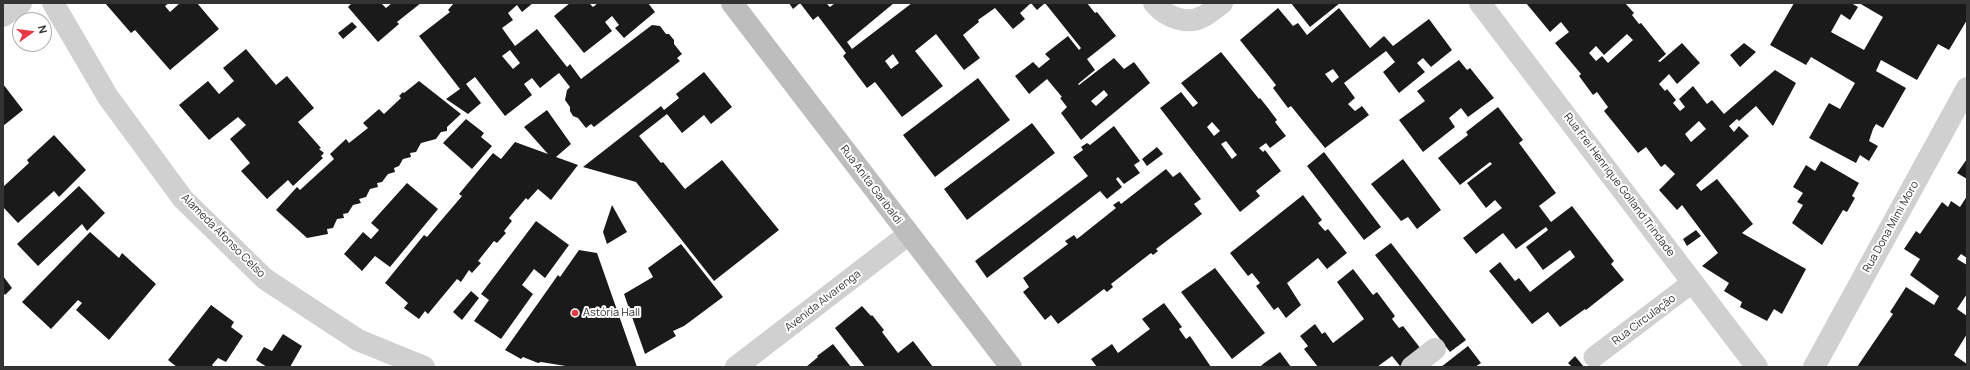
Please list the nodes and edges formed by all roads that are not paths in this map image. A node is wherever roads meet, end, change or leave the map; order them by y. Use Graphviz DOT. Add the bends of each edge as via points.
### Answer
graph roads {
  1 [pos="21,3"];
  2 [pos="52,3"];
  3 [pos="732,3"];
  4 [pos="1154,3"];
  5 [pos="1222,3"];
  6 [pos="1480,3"];
  7 [pos="3,16"];
  8 [pos="1967,88"];
  9 [pos="909,234"];
  10 [pos="1693,282"];
  11 [pos="1435,349"];
  12 [pos="1594,357"];
  13 [pos="424,367"];
  14 [pos="736,367"];
  15 [pos="1011,367"];
  16 [pos="1412,367"];
  17 [pos="1757,367"];
  18 [pos="1814,367"];
  1 -- 7 [label="street"];
  2 -- 13 [label="street, Alameda Afonso Celso" via="108,97 183,199 265,279 358,340"];
  3 -- 9 [label="main road, Rua Anita Garibaldi"];
  4 -- 5 [label="street" via="1162,12 1182,20 1203,17"];
  6 -- 10 [label="street, Rua Frei Henrique Golland Trindade"];
  8 -- 18 [label="street, Rua Dona Mimi Moro"];
  9 -- 14 [label="street, Avenida Alvarenga"];
  9 -- 15 [label="main road, Rua Anita Garibaldi"];
  10 -- 12 [label="street, Rua Circulação"];
  10 -- 17 [label="street, Rua Frei Henrique Golland Trindade"];
  11 -- 16 [label="street"];
}
